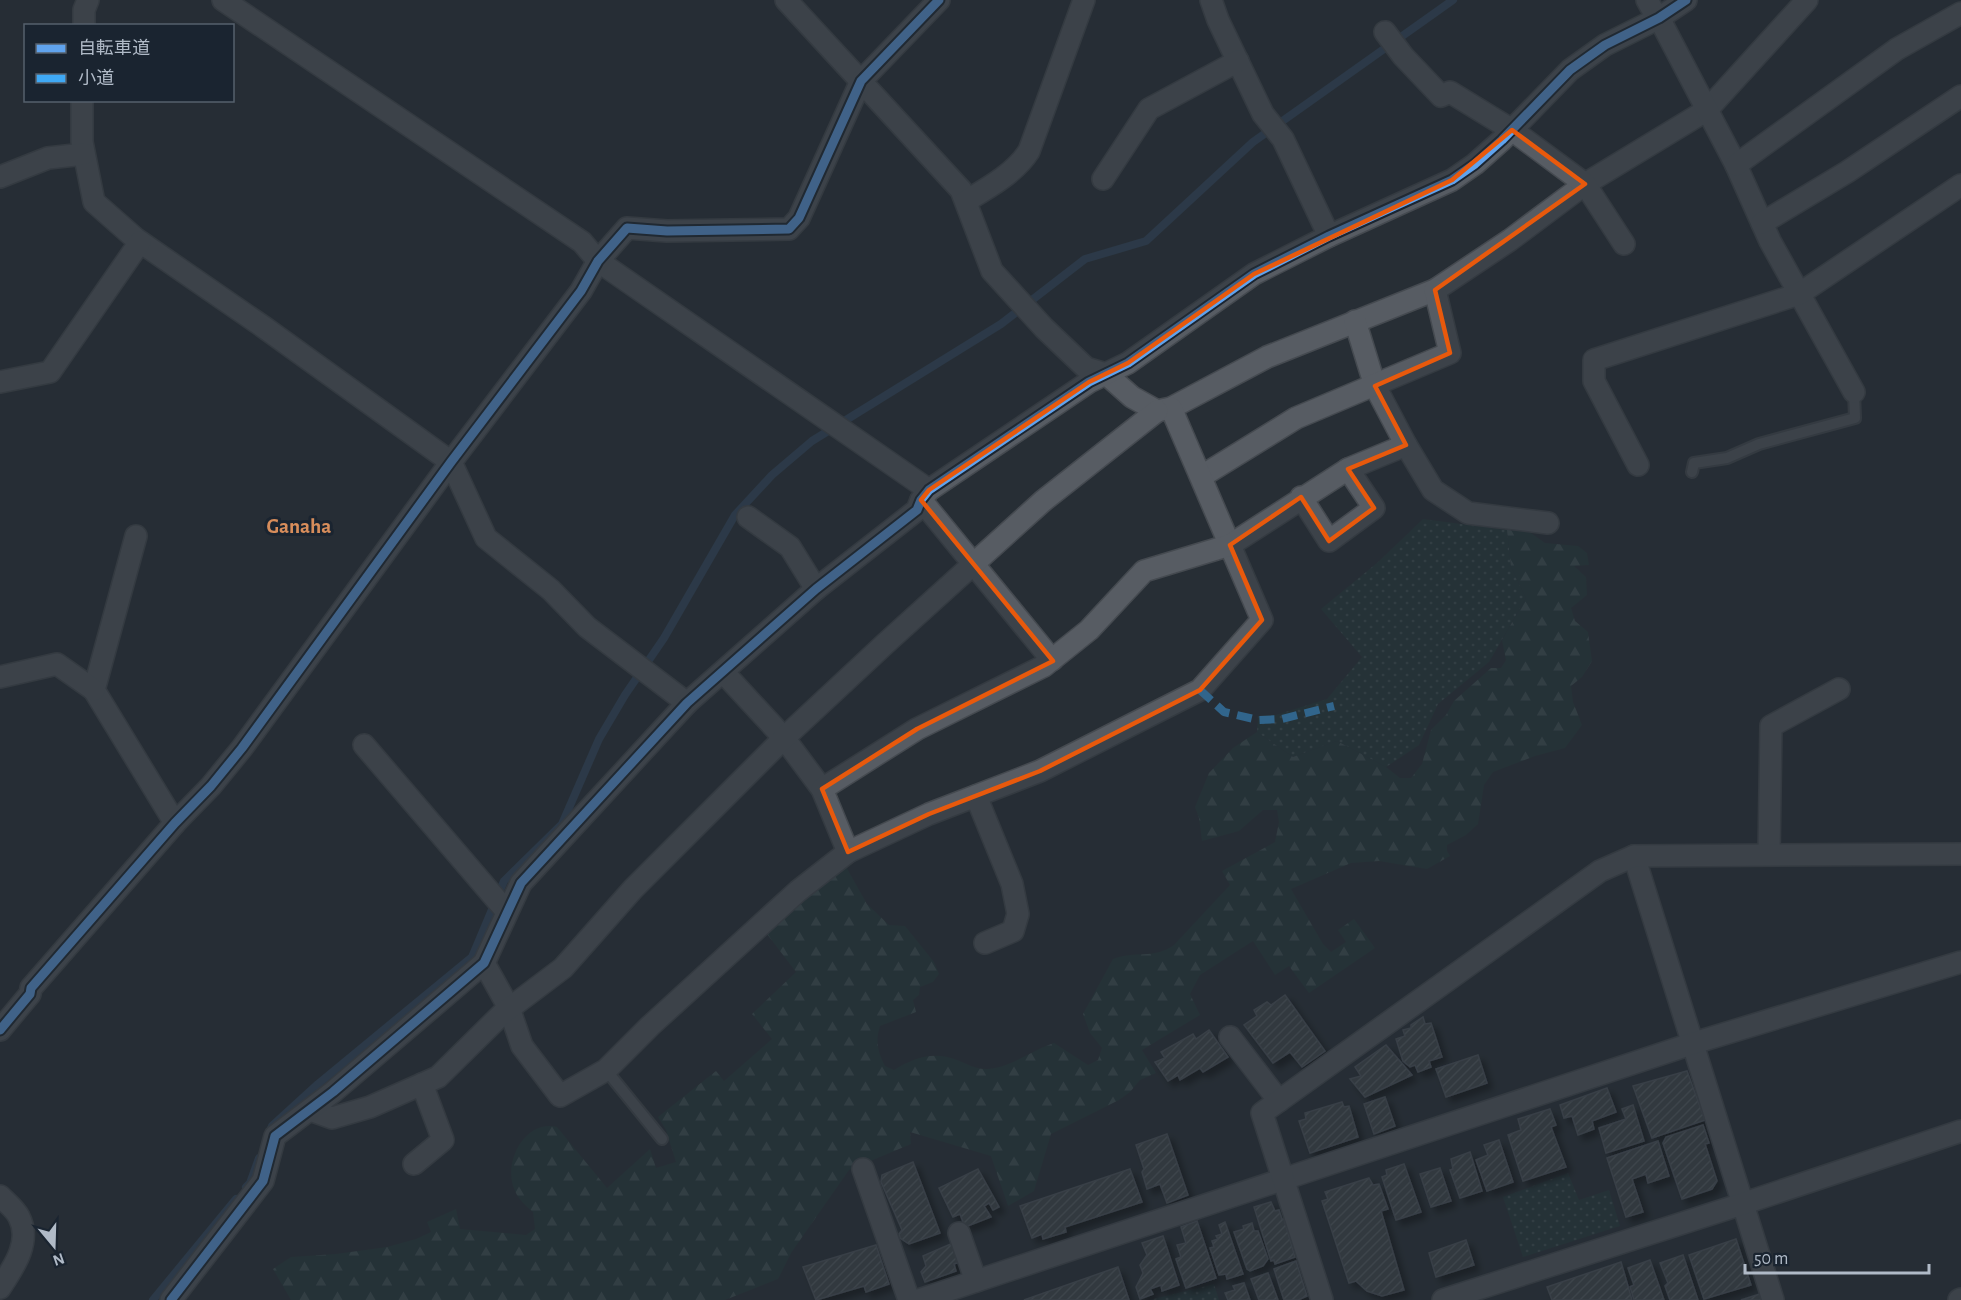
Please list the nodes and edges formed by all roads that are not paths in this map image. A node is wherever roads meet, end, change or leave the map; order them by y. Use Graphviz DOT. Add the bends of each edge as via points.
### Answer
graph roads {
  1 [pos="88,0"];
  2 [pos="223,0"];
  3 [pos="786,0"];
  4 [pos="939,0"];
  5 [pos="1084,0"];
  6 [pos="1211,0"];
  7 [pos="1686,0"];
  8 [pos="1807,0"];
  9 [pos="1653,9"];
  10 [pos="1961,14"];
  11 [pos="84,24"];
  12 [pos="1385,32"];
  13 [pos="1238,61"];
  14 [pos="861,81"];
  15 [pos="1961,96"];
  16 [pos="82,102"];
  17 [pos="1707,110"];
  18 [pos="1512,130"];
  19 [pos="84,154"];
  20 [pos="1736,165"];
  21 [pos="0,177"];
  22 [pos="1103,179"];
  23 [pos="1585,184"];
  24 [pos="1961,185"];
  25 [pos="966,201"];
  26 [pos="1762,223"];
  27 [pos="1329,236"];
  28 [pos="141,242"];
  29 [pos="1624,244"];
  30 [pos="598,261"];
  31 [pos="1435,290"];
  32 [pos="1799,294"];
  33 [pos="1355,321"];
  34 [pos="1106,374"];
  35 [pos="0,382"];
  36 [pos="1375,386"];
  37 [pos="1854,392"];
  38 [pos="1164,410"];
  39 [pos="1406,445"];
  40 [pos="451,462"];
  41 [pos="1638,465"];
  42 [pos="1348,469"];
  43 [pos="1692,472"];
  44 [pos="1202,476"];
  45 [pos="925,495"];
  46 [pos="1301,497"];
  47 [pos="748,517"];
  48 [pos="1548,524"];
  49 [pos="136,536"];
  50 [pos="1230,545"];
  51 [pos="973,563"];
  52 [pos="816,589"];
  53 [pos="1052,660"];
  54 [pos="723,672"];
  55 [pos="0,677"];
  56 [pos="1839,689"];
  57 [pos="94,690"];
  58 [pos="687,703"];
  59 [pos="784,738"];
  60 [pos="364,745"];
  61 [pos="822,789"];
  62 [pos="976,796"];
  63 [pos="175,823"];
  64 [pos="848,852"];
  65 [pos="1768,854"];
  66 [pos="1961,854"];
  67 [pos="1634,856"];
  68 [pos="506,911"];
  69 [pos="985,943"];
  70 [pos="1961,962"];
  71 [pos="484,963"];
  72 [pos="509,1008"];
  73 [pos="0,1030"];
  74 [pos="1230,1037"];
  75 [pos="1694,1043"];
  76 [pos="606,1070"];
  77 [pos="422,1084"];
  78 [pos="1279,1101"];
  79 [pos="310,1110"];
  80 [pos="1961,1131"];
  81 [pos="662,1139"];
  82 [pos="414,1164"];
  83 [pos="863,1169"];
  84 [pos="1284,1178"];
  85 [pos="0,1196"];
  86 [pos="1742,1204"];
  87 [pos="959,1233"];
  88 [pos="975,1281"];
  89 [pos="0,1288"];
  90 [pos="1448,1299"];
  91 [pos="171,1300"];
  92 [pos="909,1300"];
  93 [pos="919,1300"];
  94 [pos="1322,1300"];
  95 [pos="1773,1300"];
  1 -- 11 [label="street"];
  2 -- 30 [label="street" via="582,242"];
  3 -- 14 [label="street"];
  4 -- 14 [label="street"];
  5 -- 25 [label="street" via="1024,160"];
  6 -- 13 [label="street"];
  7 -- 9 [label="street"];
  8 -- 17 [label="street"];
  9 -- 17 [label="street"];
  9 -- 18 [label="street" via="1569,69"];
  10 -- 20 [label="street" via="1897,49"];
  12 -- 18 [label="street" via="1441,96 1450,92"];
  13 -- 22 [label="street" via="1149,109"];
  13 -- 27 [label="street" via="1263,114 1283,139"];
  14 -- 25 [label="street" via="961,190"];
  14 -- 30 [label="street" via="799,218 789,229 627,228"];
  15 -- 26 [label="street"];
  16 -- 19 [label="street"];
  17 -- 20 [label="street"];
  17 -- 23 [label="street"];
  18 -- 23 [label="street"];
  18 -- 27 [label="street" via="1452,180"];
  19 -- 21 [label="street" via="48,158"];
  19 -- 28 [label="street" via="94,201"];
  20 -- 26 [label="street"];
  23 -- 29 [label="street"];
  23 -- 31 [label="street"];
  24 -- 32 [label="street"];
  25 -- 34 [label="street" via="992,270 1086,368"];
  26 -- 32 [label="street"];
  27 -- 34 [label="street" via="1254,274 1128,363"];
  28 -- 35 [label="street" via="50,372"];
  28 -- 40 [label="street"];
  30 -- 40 [label="street" via="581,291"];
  30 -- 45 [label="street" via="850,436"];
  31 -- 33 [label="street"];
  31 -- 36 [label="street" via="1450,353"];
  32 -- 37 [label="street"];
  32 -- 41 [label="street" via="1594,360 1594,381"];
  33 -- 36 [label="street"];
  33 -- 38 [label="street" via="1267,357"];
  34 -- 38 [label="street" via="1132,397"];
  34 -- 45 [label="street"];
  36 -- 39 [label="street"];
  36 -- 44 [label="street" via="1296,418"];
  37 -- 43 [label="lane" via="1856,418 1759,444 1727,458 1694,463"];
  38 -- 44 [label="street"];
  38 -- 51 [label="street" via="1043,501"];
  39 -- 42 [label="street"];
  39 -- 48 [label="street" via="1433,490 1468,513"];
  40 -- 58 [label="street" via="486,538 551,590 587,627"];
  40 -- 63 [label="street" via="242,748"];
  42 -- 46 [label="street"];
  42 -- 46 [label="street" via="1374,508 1329,542"];
  44 -- 50 [label="street"];
  45 -- 51 [label="street"];
  45 -- 52 [label="street" via="917,510"];
  46 -- 50 [label="street"];
  47 -- 52 [label="street" via="790,547"];
  49 -- 57 [label="street"];
  50 -- 53 [label="street" via="1144,571 1089,630"];
  50 -- 62 [label="street" via="1262,620 1200,690 1040,771"];
  51 -- 53 [label="street"];
  51 -- 59 [label="street"];
  52 -- 54 [label="street"];
  53 -- 61 [label="street" via="917,729"];
  54 -- 58 [label="street"];
  54 -- 59 [label="street"];
  55 -- 57 [label="street" via="57,664"];
  56 -- 65 [label="street" via="1771,726"];
  57 -- 63 [label="street"];
  58 -- 68 [label="street" via="520,883"];
  59 -- 61 [label="street"];
  59 -- 72 [label="street" via="633,889 563,968"];
  60 -- 68 [label="street"];
  61 -- 64 [label="street"];
  62 -- 64 [label="street"];
  62 -- 69 [label="street" via="1012,885 1018,914 1013,931"];
  63 -- 73 [label="street" via="31,988"];
  64 -- 76 [label="street" via="789,899"];
  65 -- 66 [label="street"];
  65 -- 67 [label="street"];
  67 -- 75 [label="street"];
  67 -- 78 [label="street" via="1600,871"];
  68 -- 71 [label="street"];
  70 -- 75 [label="street"];
  71 -- 72 [label="street"];
  71 -- 79 [label="street"];
  72 -- 76 [label="street" via="522,1046 560,1096"];
  72 -- 77 [label="street" via="438,1077"];
  74 -- 78 [label="street"];
  75 -- 84 [label="street"];
  75 -- 86 [label="street"];
  76 -- 81 [label="lane"];
  77 -- 79 [label="street" via="370,1107 332,1118"];
  77 -- 82 [label="street" via="443,1140"];
  78 -- 84 [label="street" via="1262,1113"];
  79 -- 91 [label="street" via="275,1136 263,1181"];
  80 -- 86 [label="street"];
  83 -- 92 [label="street"];
  84 -- 88 [label="street"];
  84 -- 94 [label="street"];
  85 -- 89 [label="street" via="20,1217 23,1235 19,1259"];
  86 -- 90 [label="street"];
  86 -- 95 [label="street"];
  87 -- 88 [label="street"];
  88 -- 93 [label="street"];
}
